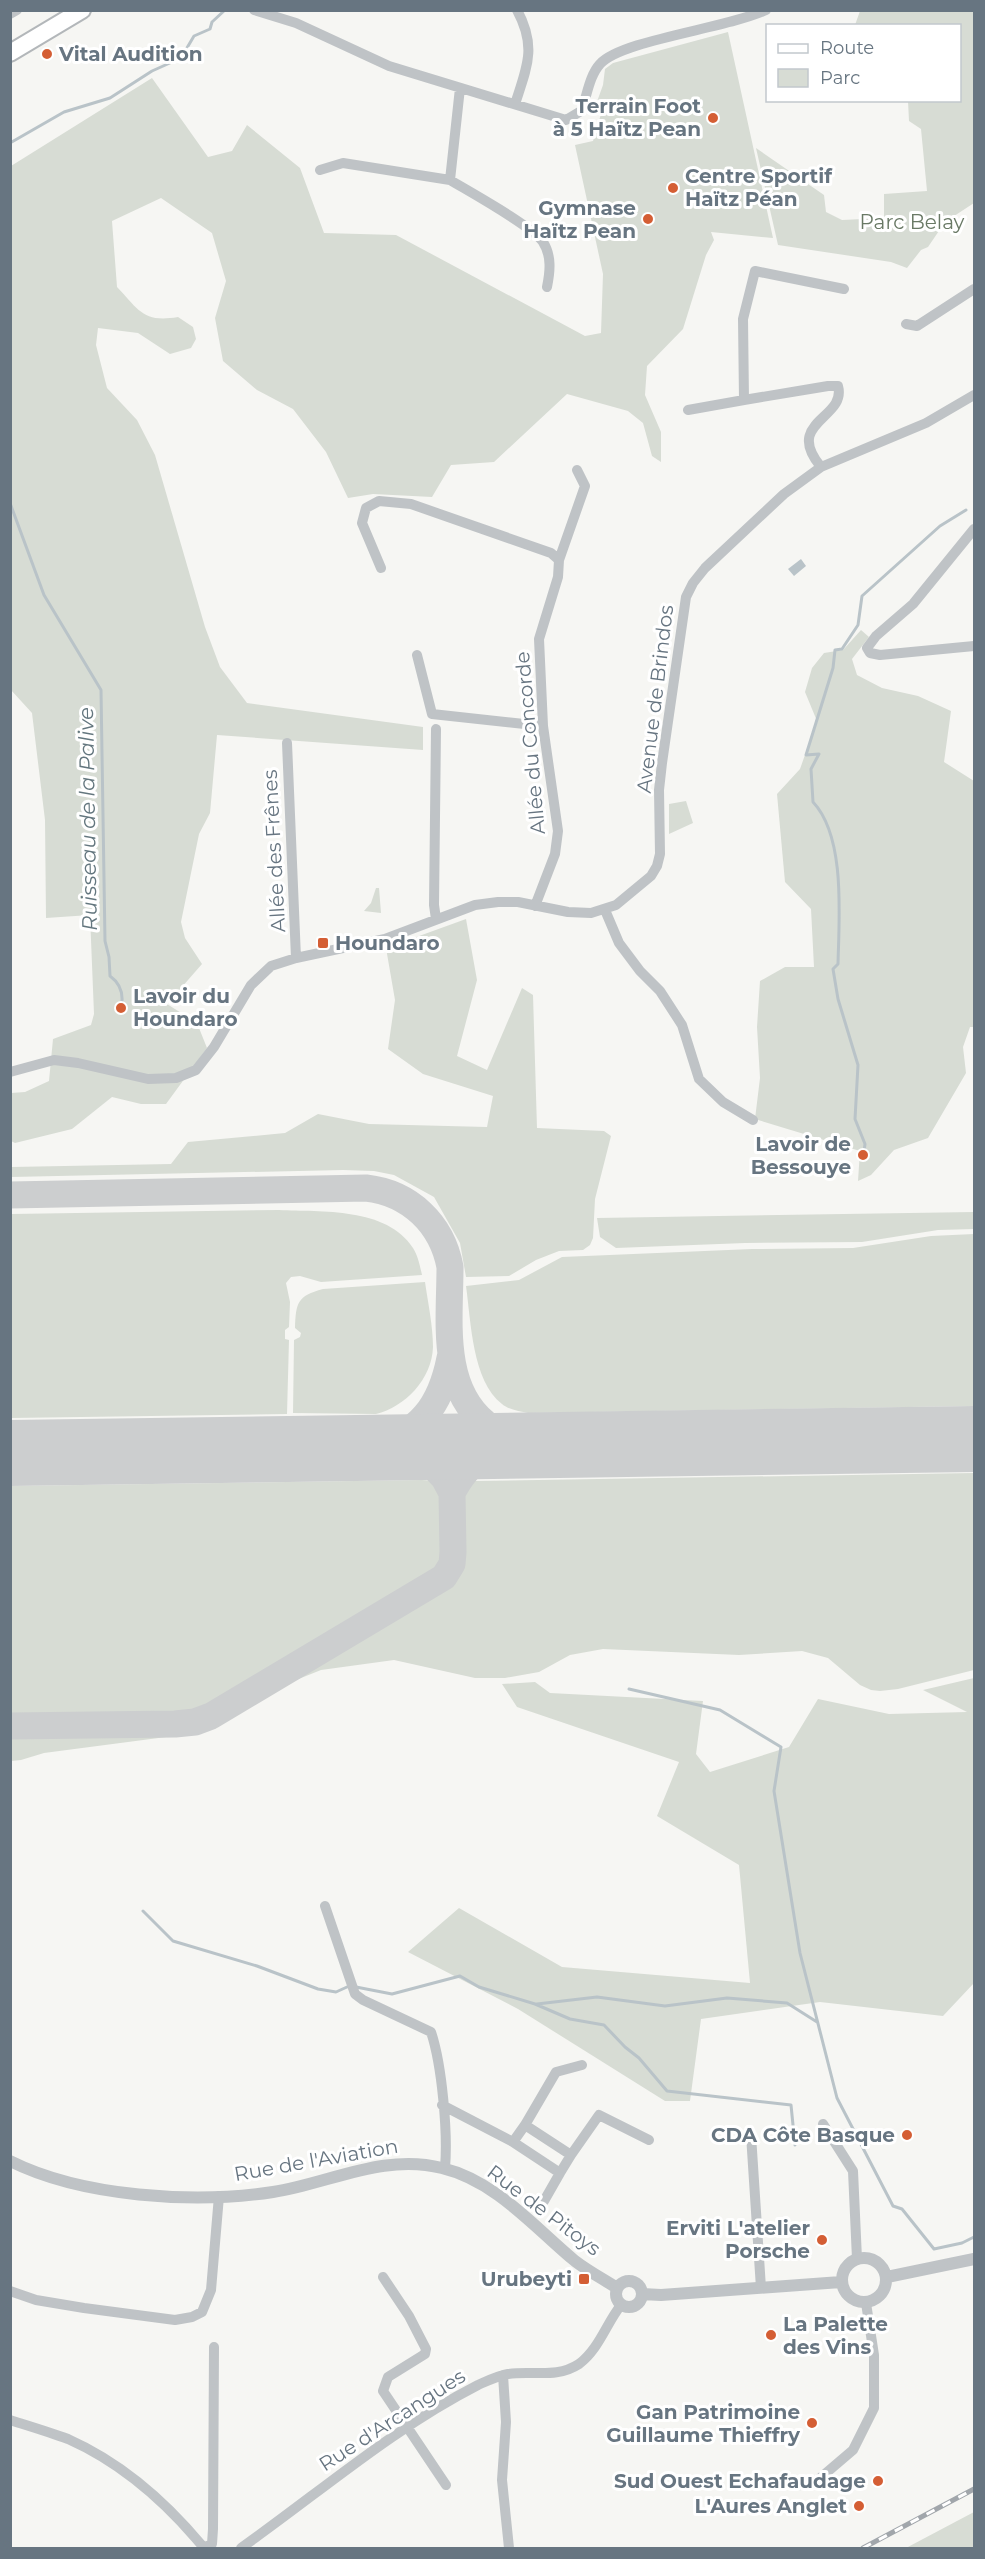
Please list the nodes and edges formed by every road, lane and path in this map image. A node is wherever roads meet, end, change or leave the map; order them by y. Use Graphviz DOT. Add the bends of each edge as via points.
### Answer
graph roads {
  1 [pos="17,10"];
  2 [pos="82,10"];
  3 [pos="254,10"];
  4 [pos="518,10"];
  5 [pos="766,10"];
  6 [pos="10,14"];
  7 [pos="10,53"];
  8 [pos="460,88"];
  9 [pos="515,104"];
  10 [pos="320,170"];
  11 [pos="450,180"];
  12 [pos="547,287"];
  13 [pos="844,289"];
  14 [pos="975,289"];
  15 [pos="906,324"];
  16 [pos="975,395"];
  17 [pos="744,400"];
  18 [pos="688,410"];
  19 [pos="821,467"];
  20 [pos="577,470"];
  21 [pos="975,529"];
  22 [pos="560,560"];
  23 [pos="381,568"];
  24 [pos="975,646"];
  25 [pos="417,655"];
  26 [pos="543,726"];
  27 [pos="436,729"];
  28 [pos="287,743"];
  29 [pos="535,906"];
  30 [pos="605,910"];
  31 [pos="436,919"];
  32 [pos="296,958"];
  33 [pos="10,1072"];
  34 [pos="753,1120"];
  35 [pos="325,1906"];
  36 [pos="582,2066"];
  37 [pos="442,2105"];
  38 [pos="823,2124"];
  39 [pos="525,2125"];
  40 [pos="751,2135"];
  41 [pos="649,2140"];
  42 [pos="513,2142"];
  43 [pos="571,2156"];
  44 [pos="10,2161"];
  45 [pos="445,2168"];
  46 [pos="560,2172"];
  47 [pos="219,2196"];
  48 [pos="544,2201"];
  49 [pos="857,2259"];
  50 [pos="975,2259"];
  51 [pos="383,2277"];
  52 [pos="886,2277"];
  53 [pos="841,2282"];
  54 [pos="617,2288"];
  55 [pos="760,2288"];
  56 [pos="10,2291"];
  57 [pos="642,2294"];
  58 [pos="866,2303"];
  59 [pos="621,2305"];
  60 [pos="214,2347"];
  61 [pos="503,2375"];
  62 [pos="10,2420"];
  63 [pos="407,2427"];
  64 [pos="446,2486"];
  65 [pos="797,2486"];
  66 [pos="203,2548"];
  67 [pos="241,2548"];
  68 [pos="508,2548"];
  1 -- 6 [label="street"];
  2 -- 7 [label="main road"];
  3 -- 8 [label="street" via="296,23 389,66"];
  4 -- 9 [label="street" via="530,43 529,62"];
  5 -- 9 [label="street" via="733,23 635,46 607,57 594,72 581,111 566,120"];
  8 -- 9 [label="street"];
  8 -- 11 [label="street"];
  10 -- 11 [label="street" via="343,164"];
  11 -- 12 [label="street" via="543,241 550,268"];
  13 -- 17 [label="street" via="755,271 743,319"];
  14 -- 15 [label="street" via="917,326"];
  16 -- 19 [label="street, Avenue de Brindos" via="926,423"];
  17 -- 18 [label="street"];
  17 -- 19 [label="street" via="838,386 837,400 810,431 811,454"];
  19 -- 30 [label="street, Avenue de Brindos" via="784,494 693,583 687,597 662,764 657,866 622,901"];
  20 -- 22 [label="street, Allée du Concorde" via="585,486"];
  21 -- 24 [label="street" via="913,604 867,648 880,655"];
  22 -- 23 [label="street" via="551,553 411,504 379,501 366,508 362,523"];
  22 -- 26 [label="street, Allée du Concorde" via="539,639"];
  25 -- 26 [label="street" via="432,714"];
  26 -- 29 [label="street, Allée du Concorde" via="558,831 555,854"];
  27 -- 31 [label="street"];
  28 -- 32 [label="street, Allée des Frênes"];
  29 -- 30 [label="street" via="568,912"];
  29 -- 31 [label="street" via="498,902 475,905"];
  30 -- 34 [label="street" via="619,943 660,991 682,1026 699,1079 723,1102"];
  31 -- 32 [label="street" via="385,939"];
  32 -- 33 [label="street" via="271,966 251,985 196,1070 176,1078 148,1079 54,1060"];
  35 -- 37 [label="street" via="355,1994 431,2032"];
  36 -- 39 [label="street" via="555,2072"];
  37 -- 42 [label="street"];
  37 -- 45 [label="street"];
  38 -- 49 [label="street" via="853,2170"];
  39 -- 42 [label="street"];
  39 -- 43 [label="street"];
  40 -- 55 [label="street"];
  41 -- 43 [label="street" via="599,2115"];
  42 -- 46 [label="street"];
  43 -- 46 [label="street"];
  44 -- 47 [label="street" via="64,2182 89,2187 135,2194"];
  45 -- 47 [label="street, Rue de l'Aviation" via="401,2163 376,2166 273,2192"];
  45 -- 54 [label="street, Rue de Pitoys" via="485,2186 578,2263"];
  46 -- 48 [label="street"];
  47 -- 56 [label="street, Rue de l'Aviation" via="211,2290 202,2312 192,2317 175,2320 84,2308"];
  49 -- 52 [label="street" via="876,2261"];
  49 -- 53 [label="street" via="845,2268"];
  50 -- 52 [label="street"];
  51 -- 63 [label="street" via="426,2344 425,2354 388,2377 383,2385 384,2394"];
  52 -- 58 [label="street" via="884,2292"];
  53 -- 55 [label="street"];
  53 -- 58 [label="street" via="852,2300"];
  54 -- 57 [label="street" via="631,2281"];
  54 -- 59 [label="street" via="615,2296"];
  55 -- 57 [label="street"];
  57 -- 59 [label="street" via="637,2304"];
  58 -- 65 [label="street" via="874,2355 874,2408 853,2450 819,2479"];
  59 -- 61 [label="street, Rue d'Arcangues" via="592,2352 579,2364 549,2374"];
  60 -- 66 [label="street" via="213,2529 212,2544"];
  61 -- 63 [label="street, Rue d'Arcangues"];
  61 -- 68 [label="street" via="506,2422 502,2480"];
  62 -- 66 [label="street" via="68,2439 101,2456 174,2513"];
  63 -- 64 [label="street"];
  63 -- 67 [label="street, Rue d'Arcangues"];
}
